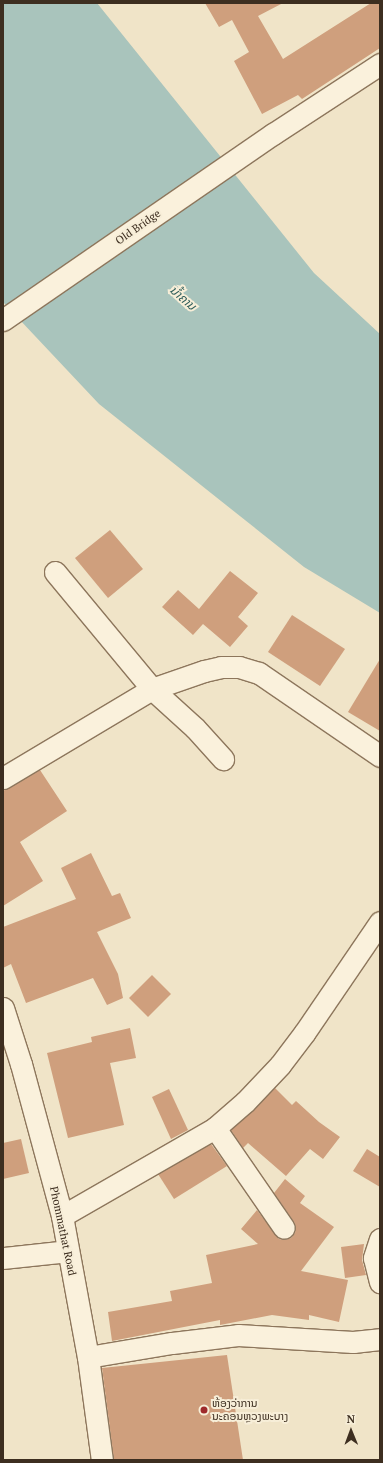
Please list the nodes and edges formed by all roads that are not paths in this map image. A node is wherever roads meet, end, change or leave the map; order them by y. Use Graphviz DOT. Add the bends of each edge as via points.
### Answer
graph roads {
  1 [pos="380,64"];
  2 [pos="3,320"];
  3 [pos="55,572"];
  4 [pos="152,689"];
  5 [pos="380,756"];
  6 [pos="223,759"];
  7 [pos="3,778"];
  8 [pos="380,922"];
  9 [pos="3,1008"];
  10 [pos="215,1128"];
  11 [pos="62,1216"];
  12 [pos="284,1228"];
  13 [pos="380,1239"];
  14 [pos="68,1251"];
  15 [pos="3,1258"];
  16 [pos="380,1282"];
  17 [pos="380,1339"];
  18 [pos="88,1357"];
  19 [pos="102,1460"];
  1 -- 2 [label="street, Old Bridge" via="273,134"];
  3 -- 4 [label="street"];
  4 -- 5 [label="street" via="221,667 246,669 259,673"];
  4 -- 6 [label="street" via="195,728"];
  4 -- 7 [label="street"];
  8 -- 10 [label="street" via="280,1065 245,1102"];
  9 -- 11 [label="street, Phommathat Road" via="21,1064"];
  10 -- 11 [label="street"];
  10 -- 12 [label="street"];
  11 -- 14 [label="street, Phommathat Road"];
  13 -- 16 [label="street" via="374,1258"];
  14 -- 15 [label="street"];
  14 -- 18 [label="street, Phommathat Road"];
  17 -- 18 [label="street" via="353,1342 238,1335"];
  18 -- 19 [label="street, Phommathat Road"];
}
